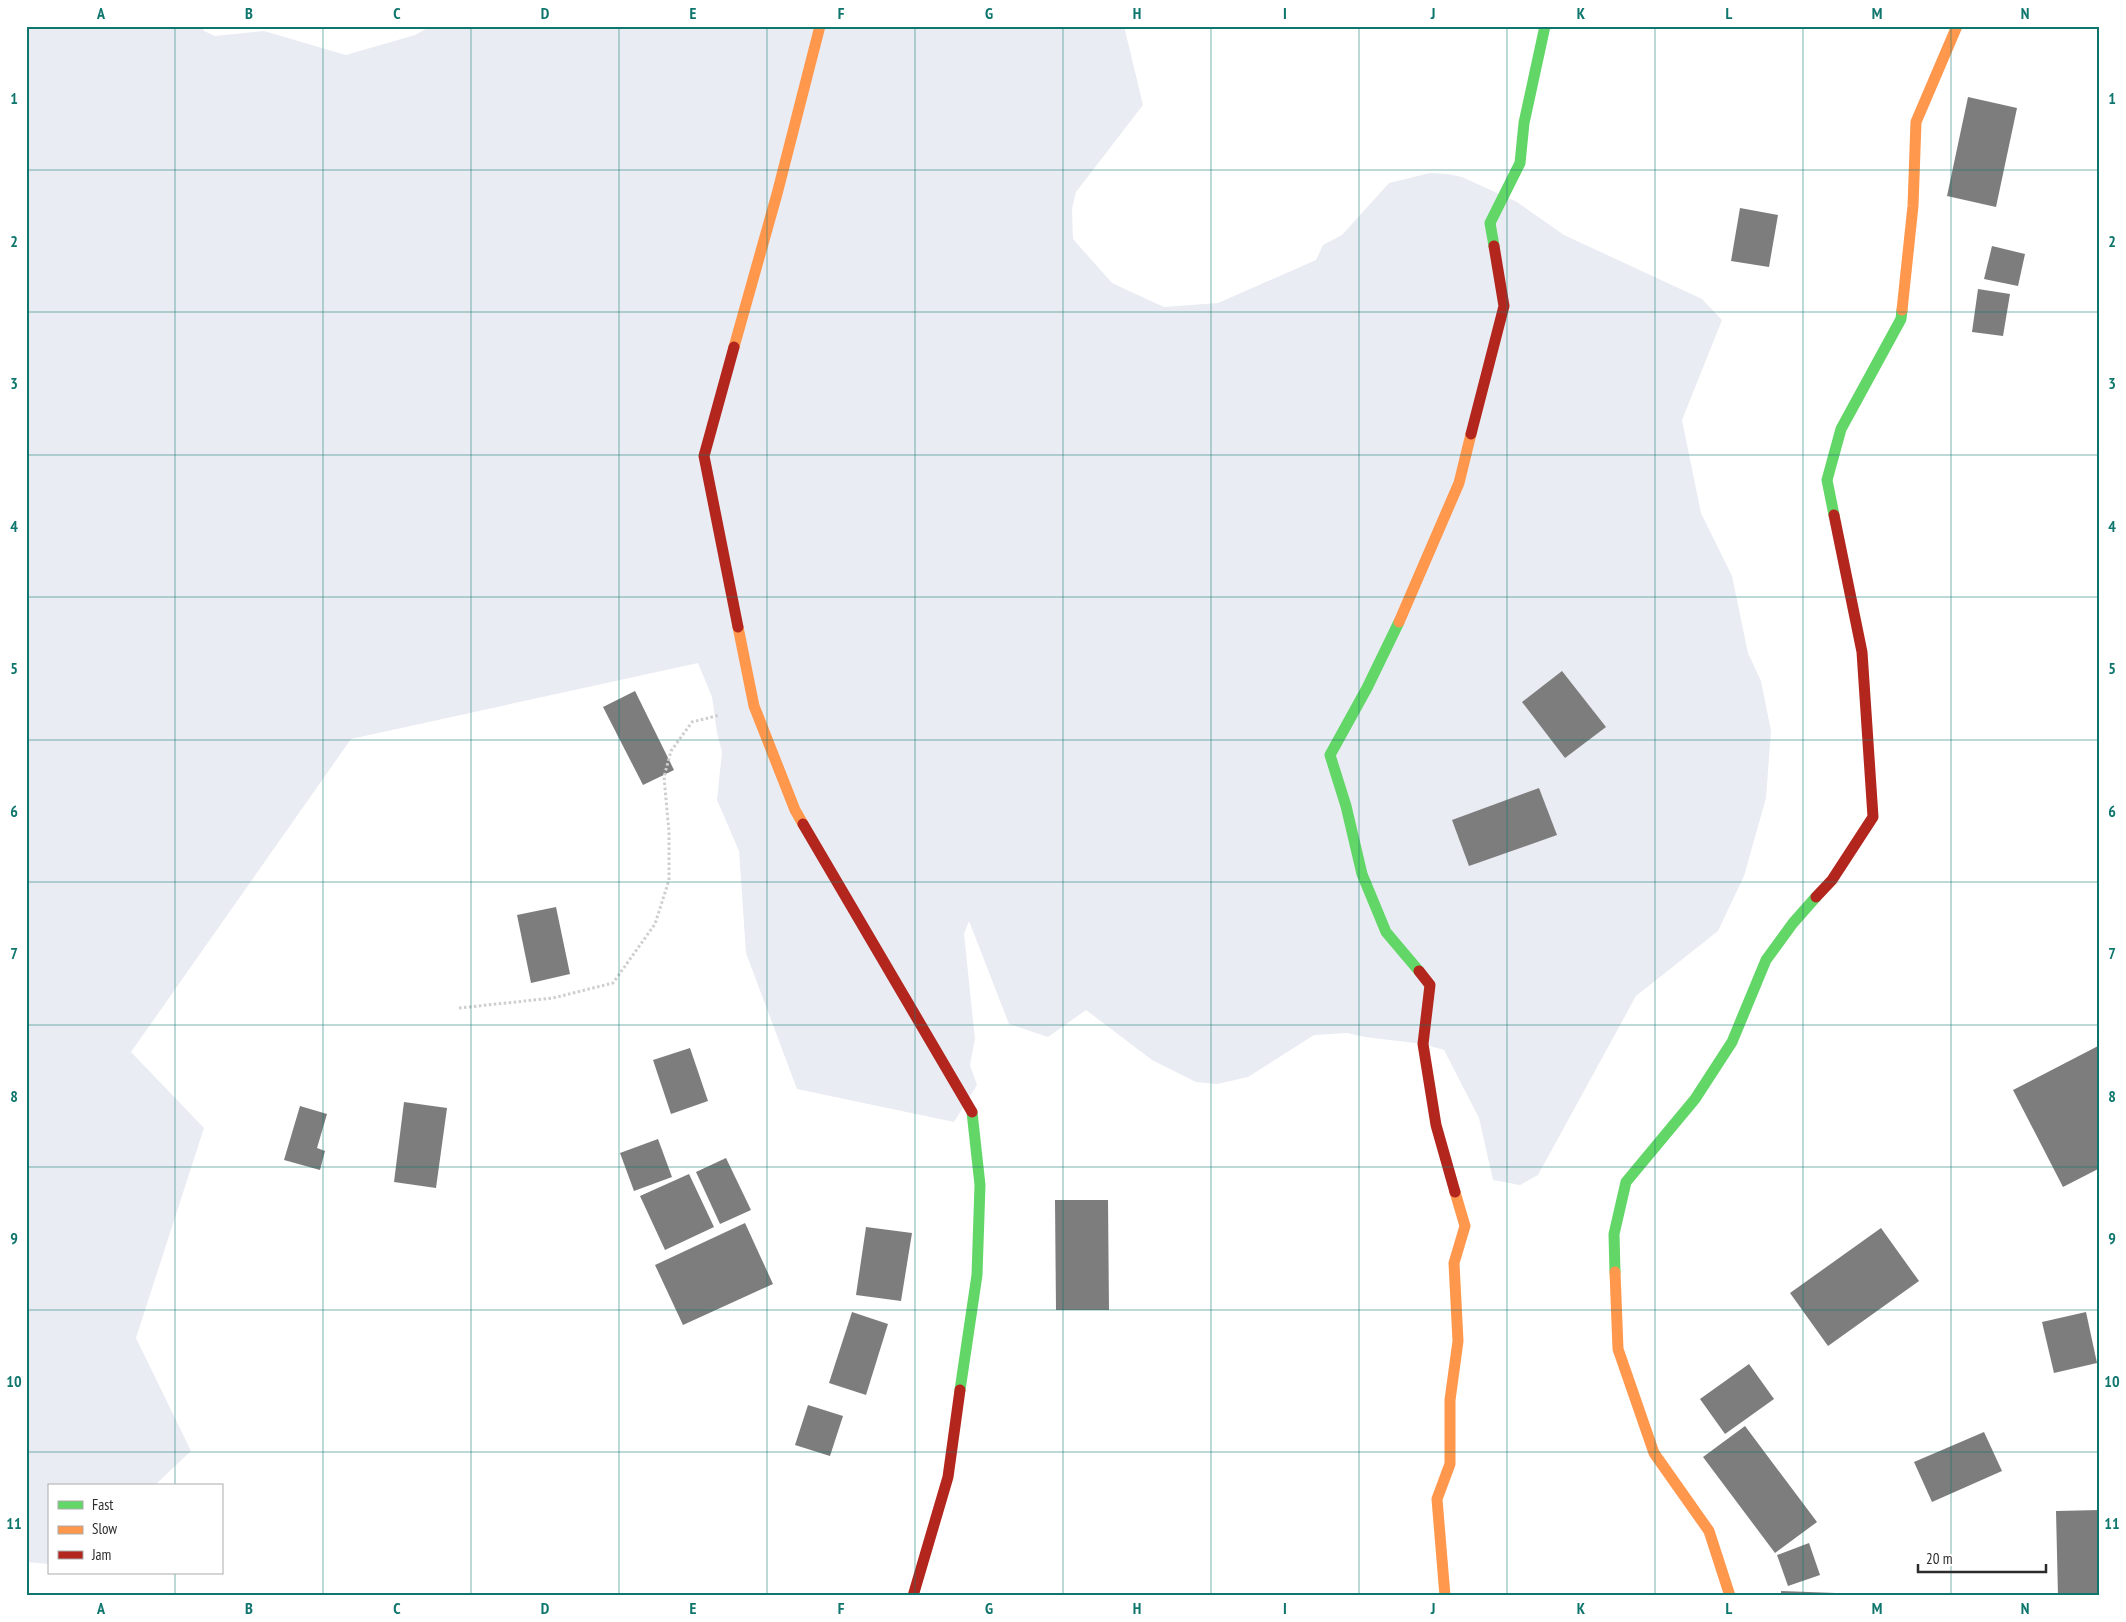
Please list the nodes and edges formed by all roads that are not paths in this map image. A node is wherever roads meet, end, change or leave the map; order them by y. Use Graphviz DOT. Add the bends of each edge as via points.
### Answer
graph roads {
  1 [pos="820,26"];
  2 [pos="1544,26"];
  3 [pos="1957,26"];
  4 [pos="913,1596"];
  5 [pos="1445,1596"];
  6 [pos="1730,1596"];
  1 -- 4 [label="street" via="704,456 754,706 795,810 972,1109 980,1185 977,1276 948,1477"];
  2 -- 5 [label="street" via="1524,123 1520,164 1490,223 1504,306 1459,483 1414,590 1367,688 1330,754 1362,874 1386,932 1430,985 1423,1044 1436,1125 1465,1226 1454,1263 1458,1341 1450,1400 1450,1464 1437,1499"];
  3 -- 6 [label="street" via="1916,122 1913,206 1901,319 1841,429 1827,480 1862,652 1873,817 1832,880 1793,923 1766,960 1732,1042 1695,1099 1626,1182 1614,1234 1618,1349 1654,1453 1709,1531"];
}
